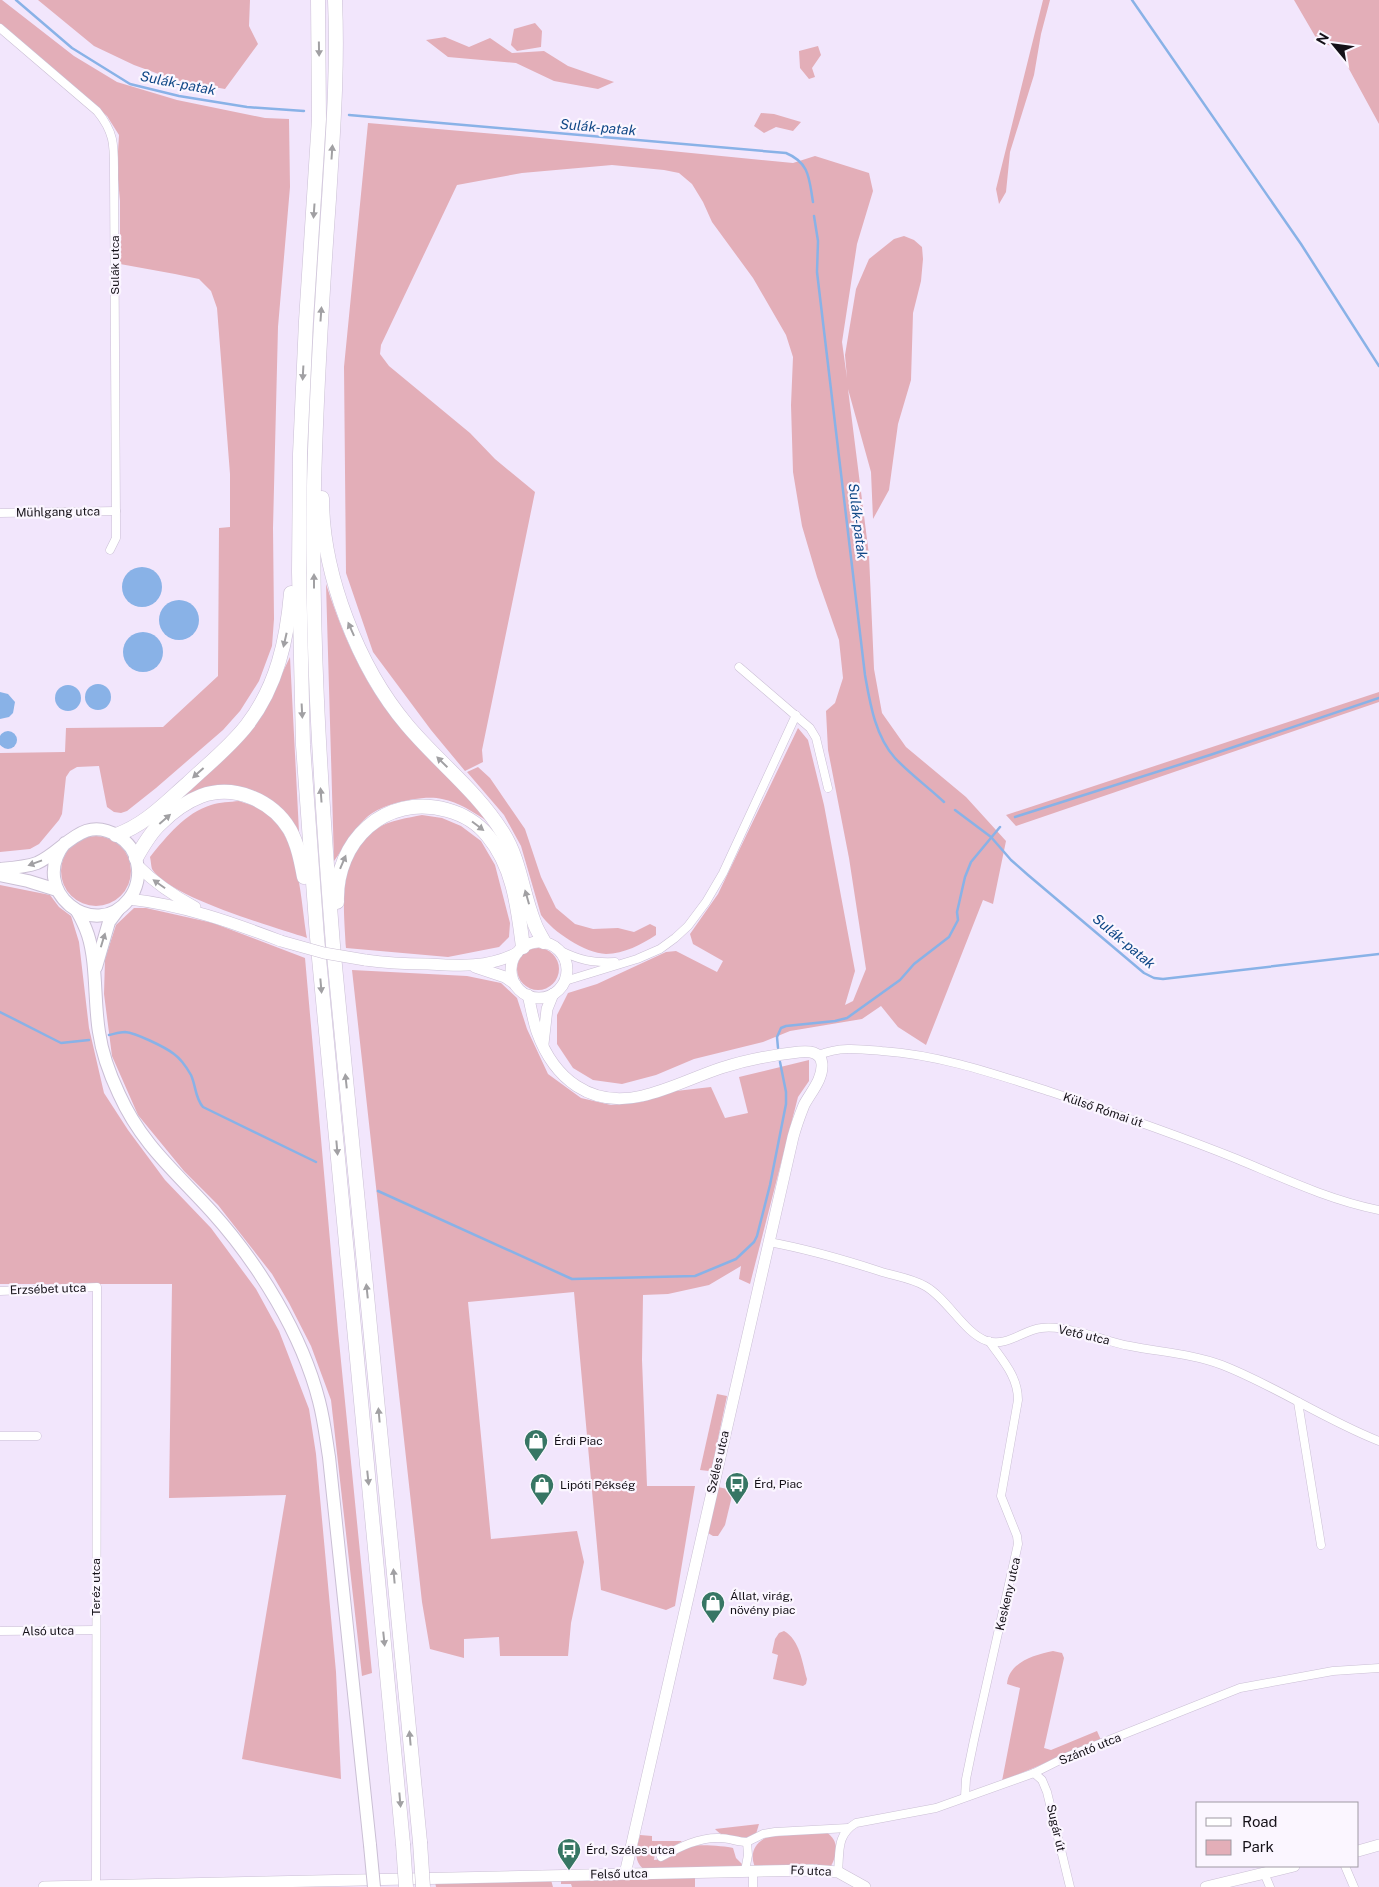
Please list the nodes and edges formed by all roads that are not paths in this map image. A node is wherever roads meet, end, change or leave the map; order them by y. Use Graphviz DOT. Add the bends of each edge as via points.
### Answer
graph roads {
  1 [pos="318,0"];
  2 [pos="335,0"];
  3 [pos="0,28"];
  4 [pos="317,398"];
  5 [pos="299,505"];
  6 [pos="116,511"];
  7 [pos="0,513"];
  8 [pos="110,550"];
  9 [pos="738,667"];
  10 [pos="796,715"];
  11 [pos="828,788"];
  12 [pos="116,835"];
  13 [pos="65,844"];
  14 [pos="137,862"];
  15 [pos="0,869"];
  16 [pos="0,875"];
  17 [pos="57,890"];
  18 [pos="129,899"];
  19 [pos="119,908"];
  20 [pos="77,911"];
  21 [pos="212,916"];
  22 [pos="317,937"];
  23 [pos="544,942"];
  24 [pos="333,945"];
  25 [pos="520,950"];
  26 [pos="559,950"];
  27 [pos="624,962"];
  28 [pos="471,966"];
  29 [pos="94,975"];
  30 [pos="565,981"];
  31 [pos="515,984"];
  32 [pos="553,994"];
  33 [pos="528,995"];
  34 [pos="543,1044"];
  35 [pos="819,1055"];
  36 [pos="1379,1210"];
  37 [pos="769,1242"];
  38 [pos="96,1287"];
  39 [pos="0,1291"];
  40 [pos="989,1341"];
  41 [pos="1298,1402"];
  42 [pos="0,1436"];
  43 [pos="37,1436"];
  44 [pos="1379,1441"];
  45 [pos="1321,1545"];
  46 [pos="96,1630"];
  47 [pos="0,1632"];
  48 [pos="1379,1668"];
  49 [pos="1034,1773"];
  50 [pos="965,1797"];
  51 [pos="848,1828"];
  52 [pos="747,1842"];
  53 [pos="1379,1845"];
  54 [pos="1359,1851"];
  55 [pos="661,1856"];
  56 [pos="1290,1867"];
  57 [pos="1345,1867"];
  58 [pos="749,1871"];
  59 [pos="838,1872"];
  60 [pos="1264,1873"];
  61 [pos="626,1874"];
  62 [pos="1234,1884"];
  63 [pos="96,1886"];
  64 [pos="129,1886"];
  65 [pos="44,1887"];
  66 [pos="374,1887"];
  67 [pos="406,1887"];
  68 [pos="423,1887"];
  69 [pos="753,1887"];
  70 [pos="866,1887"];
  71 [pos="1070,1887"];
  72 [pos="1206,1887"];
  73 [pos="1270,1887"];
  74 [pos="1354,1887"];
  1 -- 5 [label="highway, one-way" via="319,119 304,350"];
  4 -- 2 [label="highway, one-way" via="335,93"];
  3 -- 6 [label="street, Sulák utca" via="97,111 112,138"];
  23 -- 4 [label="highway, one-way" via="534,923 516,859 503,833 472,793 391,705 347,622 332,574 326,539 322,502 323,432"];
  24 -- 4 [label="highway, one-way" via="316,688 314,509"];
  5 -- 12 [label="highway, one-way" via="288,625 282,654 268,691 247,725 221,752 141,823"];
  5 -- 22 [label="highway, one-way" via="300,686"];
  6 -- 7 [label="street, Mühlgang utca"];
  6 -- 8 [label="street, Sulák utca" via="116,538"];
  9 -- 10 [label="street"];
  10 -- 11 [label="street" via="816,738"];
  10 -- 27 [label="street" via="706,902 688,926 660,949"];
  12 -- 13 [label="main road" via="98,830 86,831"];
  12 -- 14 [label="main road" via="128,844"];
  13 -- 15 [label="main road, one-way" via="37,863"];
  13 -- 17 [label="main road" via="54,866"];
  14 -- 18 [label="main road" via="137,883"];
  21 -- 14 [label="street, one-way" via="149,877"];
  14 -- 22 [label="highway, one-way" via="150,834 182,805 203,795 221,792 257,800 279,817 294,839"];
  16 -- 17 [label="main road"];
  17 -- 20 [label="main road"];
  18 -- 19 [label="main road"];
  18 -- 21 [label="street" via="172,905"];
  19 -- 20 [label="main road" via="98,915"];
  29 -- 19 [label="main road, one-way" via="109,922"];
  20 -- 29 [label="main road" via="88,936"];
  21 -- 28 [label="street, bridge" via="324,953 386,963"];
  22 -- 67 [label="highway, one-way, bridge"];
  23 -- 25 [label="street"];
  23 -- 26 [label="street"];
  24 -- 25 [label="highway, one-way" via="338,918 339,875 353,844 368,826 381,817 423,806 463,816 483,829 493,842 507,866 520,921"];
  68 -- 24 [label="highway, one-way, bridge"];
  25 -- 28 [label="street" via="505,959"];
  25 -- 31 [label="street" via="512,968"];
  26 -- 27 [label="street" via="577,959 598,963"];
  26 -- 30 [label="street" via="567,964"];
  27 -- 30 [label="street"];
  28 -- 31 [label="street" via="505,977"];
  29 -- 66 [label="main road, bridge" via="102,1048 126,1109 148,1144 249,1257 297,1342 316,1392 329,1457"];
  30 -- 32 [label="street"];
  31 -- 33 [label="street"];
  32 -- 33 [label="street" via="545,997"];
  32 -- 34 [label="street" via="547,1009"];
  33 -- 34 [label="street" via="537,1033"];
  34 -- 35 [label="street" via="567,1080 586,1092 612,1099 646,1095 761,1058 806,1052"];
  35 -- 36 [label="street, Külső Római út" via="838,1049 865,1049 918,1054 965,1064 1122,1115 1311,1190"];
  35 -- 37 [label="street, Széles utca" via="821,1072 804,1105 793,1137"];
  37 -- 40 [label="street" via="818,1252 927,1287 979,1337"];
  37 -- 61 [label="street, Széles utca"];
  38 -- 39 [label="street, Erzsébet utca"];
  38 -- 46 [label="street, Teréz utca"];
  40 -- 41 [label="street, Vető utca" via="1010,1340 1042,1327 1067,1329 1128,1346 1221,1365"];
  40 -- 50 [label="street, Keskeny utca" via="1018,1389 1002,1496 1018,1544 974,1740"];
  41 -- 44 [label="street, Vető utca"];
  41 -- 45 [label="street"];
  42 -- 43 [label="street"];
  46 -- 47 [label="street, Alsó utca"];
  46 -- 63 [label="street, Teréz utca"];
  48 -- 49 [label="street, Szántó utca" via="1333,1670 1240,1688"];
  49 -- 50 [label="street, Szántó utca"];
  49 -- 71 [label="street, Sugár út" via="1042,1780 1047,1792"];
  50 -- 51 [label="street, Szántó utca" via="936,1808 856,1823"];
  51 -- 52 [label="street" via="775,1832"];
  51 -- 59 [label="street" via="841,1839"];
  52 -- 55 [label="street, Felső utca" via="707,1838"];
  52 -- 58 [label="street"];
  53 -- 54 [label="street"];
  56 -- 60 [label="street"];
  57 -- 74 [label="street"];
  58 -- 59 [label="street, Fő utca"];
  58 -- 61 [label="street, Felső utca"];
  58 -- 69 [label="street"];
  59 -- 70 [label="street, Fő utca"];
  60 -- 62 [label="street"];
  60 -- 73 [label="street"];
  61 -- 64 [label="street, Felső utca"];
  62 -- 72 [label="street"];
  63 -- 64 [label="street, Felső utca"];
  63 -- 65 [label="street, Felső utca"];
}
